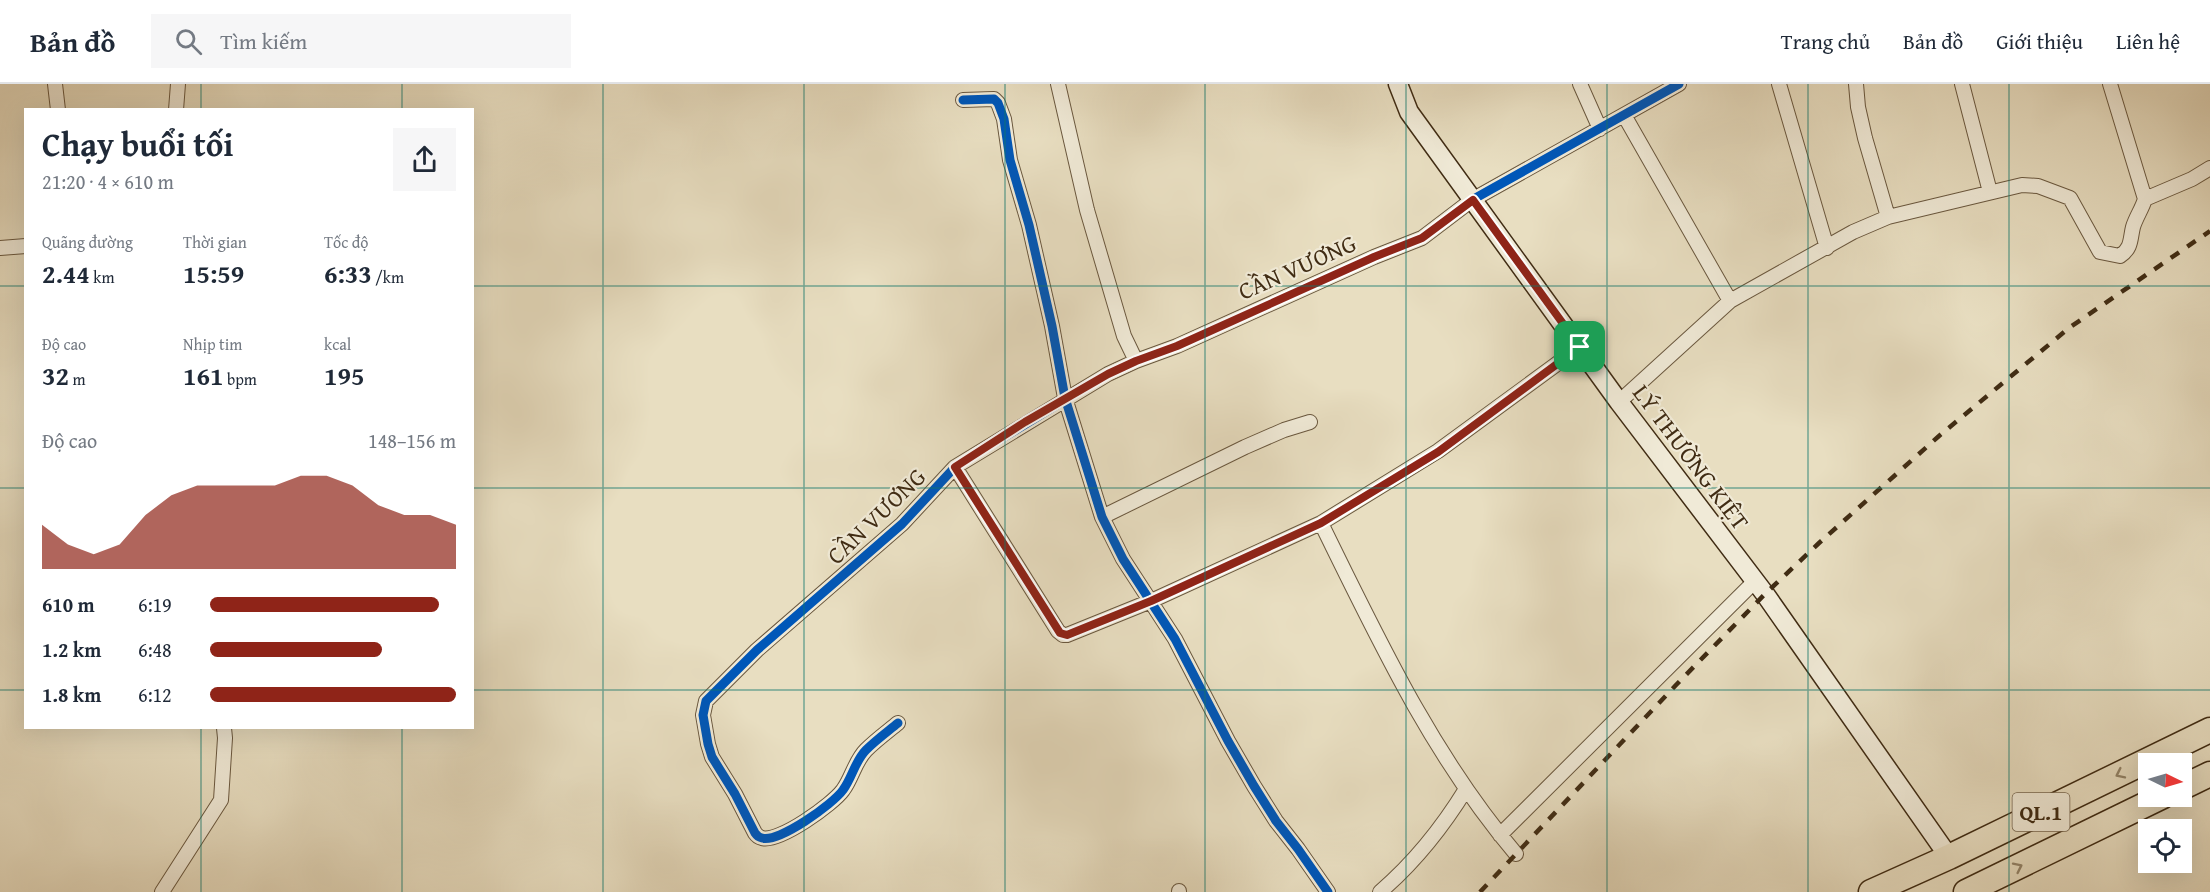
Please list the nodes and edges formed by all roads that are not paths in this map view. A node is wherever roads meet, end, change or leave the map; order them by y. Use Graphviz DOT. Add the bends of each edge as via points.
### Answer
graph roads {
  1 [pos="55,84"];
  2 [pos="178,84"];
  3 [pos="1058,84"];
  4 [pos="1398,84"];
  5 [pos="1580,84"];
  6 [pos="1679,84"];
  7 [pos="1779,84"];
  8 [pos="1856,84"];
  9 [pos="1962,84"];
  10 [pos="2110,84"];
  11 [pos="963,100"];
  12 [pos="58,108"];
  13 [pos="176,108"];
  14 [pos="1624,115"];
  15 [pos="1600,129"];
  16 [pos="2210,168"];
  17 [pos="1989,192"];
  18 [pos="2145,199"];
  19 [pos="1473,200"];
  20 [pos="1888,217"];
  21 [pos="24,246"];
  22 [pos="0,248"];
  23 [pos="1827,248"];
  24 [pos="1730,301"];
  25 [pos="1580,347"];
  26 [pos="1136,361"];
  27 [pos="1065,398"];
  28 [pos="1619,402"];
  29 [pos="1310,422"];
  30 [pos="955,467"];
  31 [pos="1102,517"];
  32 [pos="1321,523"];
  33 [pos="1755,580"];
  34 [pos="1151,601"];
  35 [pos="898,723"];
  36 [pos="224,729"];
  37 [pos="2210,730"];
  38 [pos="2210,774"];
  39 [pos="2192,783"];
  40 [pos="1466,789"];
  41 [pos="2141,807"];
  42 [pos="1500,835"];
  43 [pos="1516,854"];
  44 [pos="1949,856"];
  45 [pos="1970,891"];
  46 [pos="162,892"];
  47 [pos="1328,892"];
  48 [pos="1380,892"];
  49 [pos="1871,892"];
  1 -- 12 [label="street"];
  2 -- 13 [label="street"];
  3 -- 26 [label="street" via="1087,210 1124,336"];
  4 -- 19 [label="main road, LÝ THƯỜNG KIỆT" via="1409,112"];
  5 -- 15 [label="street"];
  6 -- 14 [label="street, CẦN VƯƠNG"];
  7 -- 23 [label="street"];
  8 -- 20 [label="street" via="1865,138"];
  9 -- 17 [label="street"];
  10 -- 18 [label="street"];
  11 -- 27 [label="street" via="994,99 1001,111"];
  14 -- 15 [label="street, CẦN VƯƠNG"];
  14 -- 24 [label="street"];
  15 -- 19 [label="street, CẦN VƯƠNG"];
  16 -- 18 [label="street"];
  17 -- 18 [label="street" via="2022,185 2065,195 2075,204 2100,252 2114,256 2127,251"];
  17 -- 20 [label="street"];
  19 -- 25 [label="main road, LÝ THƯỜNG KIỆT"];
  19 -- 26 [label="street, CẦN VƯƠNG" via="1422,238"];
  20 -- 23 [label="street"];
  21 -- 22 [label="street"];
  23 -- 24 [label="street"];
  24 -- 28 [label="street"];
  25 -- 28 [label="main road, LÝ THƯỜNG KIỆT"];
  25 -- 32 [label="street" via="1438,452"];
  26 -- 27 [label="street, CẦN VƯƠNG"];
  27 -- 30 [label="street, CẦN VƯƠNG"];
  27 -- 31 [label="street"];
  28 -- 33 [label="main road, LÝ THƯỜNG KIỆT"];
  29 -- 31 [label="street" via="1245,447"];
  30 -- 34 [label="street" via="1062,634"];
  30 -- 35 [label="street, CẦN VƯƠNG" via="902,524 757,650 710,694 703,707 712,757 755,833 765,839 778,836 833,801 866,750"];
  31 -- 34 [label="street" via="1123,559"];
  32 -- 34 [label="street"];
  32 -- 40 [label="street" via="1416,712"];
  33 -- 42 [label="street"];
  33 -- 44 [label="main road, LÝ THƯỜNG KIỆT"];
  34 -- 47 [label="street" via="1254,786"];
  36 -- 46 [label="street" via="221,800"];
  37 -- 44 [label="highway, QL.1, one-way"];
  38 -- 39 [label="highway"];
  40 -- 42 [label="street"];
  40 -- 48 [label="street" via="1425,848"];
  45 -- 41 [label="highway, QL.1, one-way"];
  42 -- 43 [label="street"];
  44 -- 45 [label="highway"];
  44 -- 49 [label="highway, QL.1"];
}
